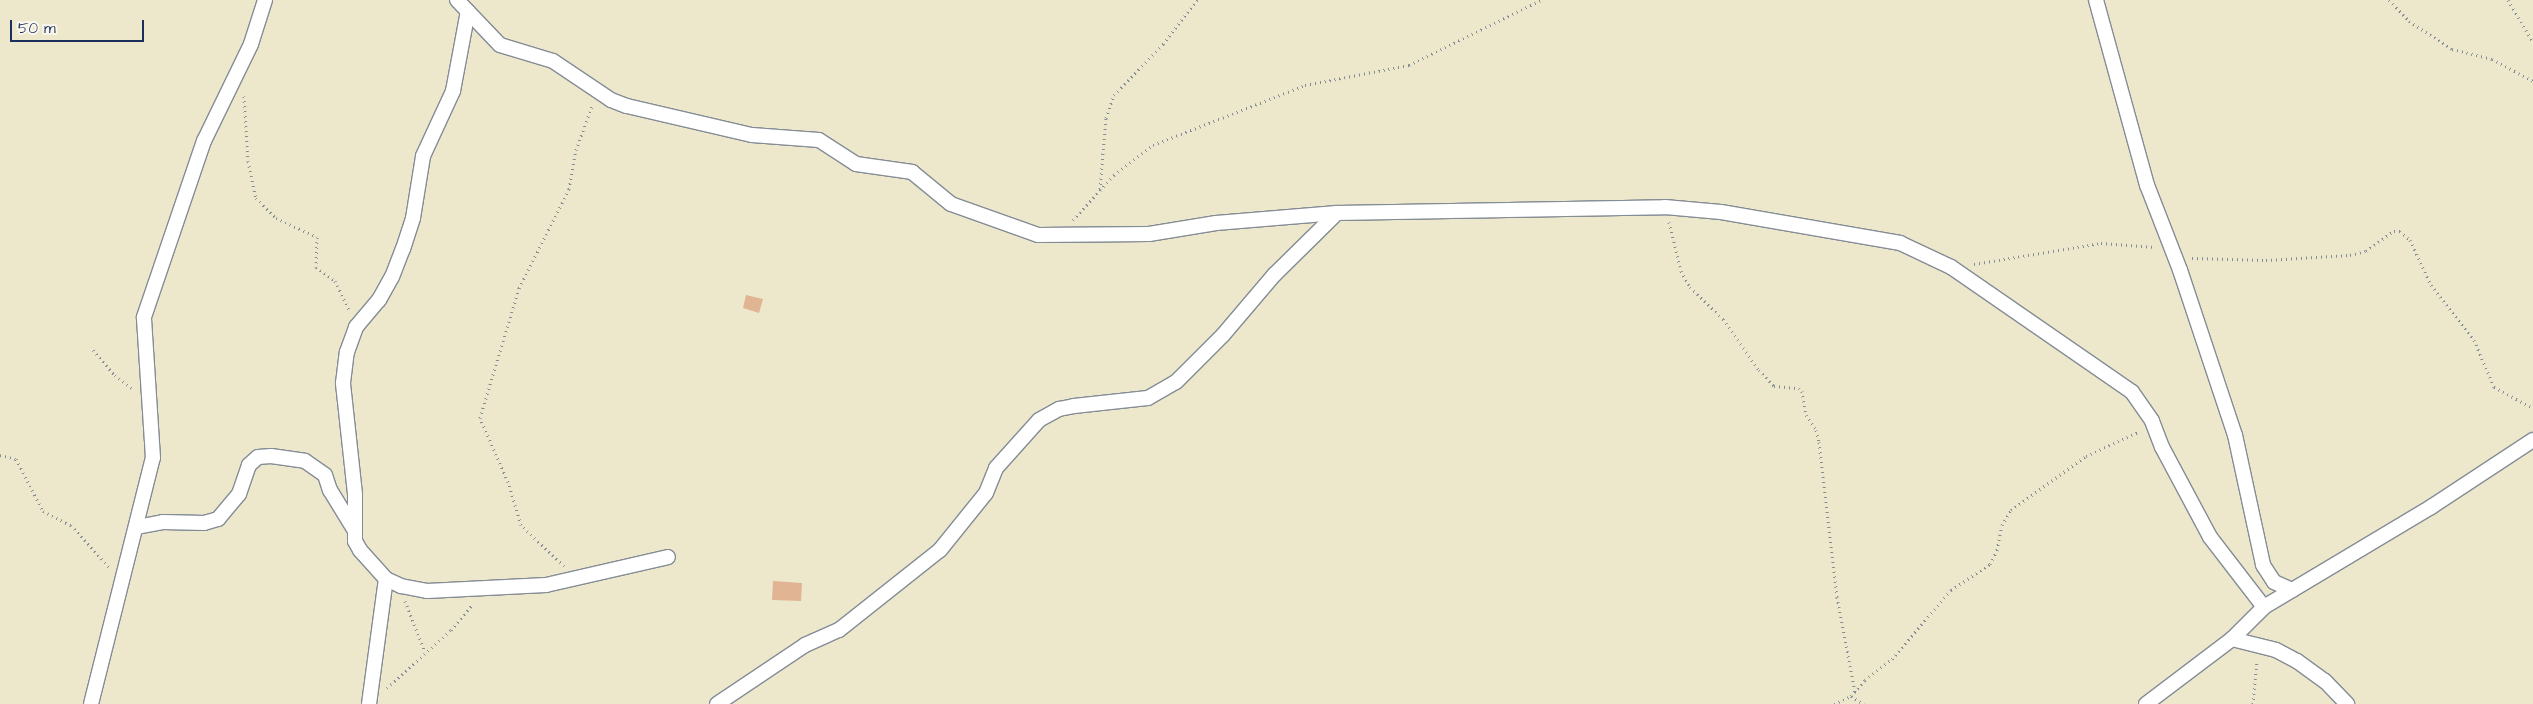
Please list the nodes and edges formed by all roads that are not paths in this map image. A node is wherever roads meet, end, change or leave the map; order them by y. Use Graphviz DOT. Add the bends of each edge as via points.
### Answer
graph roads {
  1 [pos="265,0"];
  2 [pos="457,0"];
  3 [pos="2096,0"];
  4 [pos="468,11"];
  5 [pos="1337,213"];
  6 [pos="2533,440"];
  7 [pos="137,527"];
  8 [pos="355,531"];
  9 [pos="668,557"];
  10 [pos="386,578"];
  11 [pos="2292,590"];
  12 [pos="2264,607"];
  13 [pos="2232,639"];
  14 [pos="91,704"];
  15 [pos="369,704"];
  16 [pos="717,704"];
  17 [pos="2146,704"];
  18 [pos="2347,704"];
  1 -- 7 [label="street" via="242,62 204,141 144,317 153,458"];
  2 -- 4 [label="street"];
  3 -- 11 [label="street" via="2114,56 2140,163 2238,442 2264,565 2274,582"];
  4 -- 5 [label="street" via="500,45 553,62 626,106 752,135 819,140 856,164 912,172 951,204 1038,235 1149,234 1216,223"];
  4 -- 8 [label="street" via="453,91 423,156 404,250 388,285 356,327 347,352 343,383 355,494"];
  5 -- 12 [label="street" via="1664,207 1721,212 1900,243 1951,267 2132,392 2152,421 2210,538"];
  5 -- 16 [label="street" via="1275,274 1223,335 1176,382 1148,398 1059,409 1039,420 996,468 986,492 940,550 839,630 805,646"];
  6 -- 11 [label="street"];
  7 -- 8 [label="street" via="163,522 204,523 218,519 239,494 249,465 258,457 277,456 305,461 324,475"];
  7 -- 14 [label="street"];
  8 -- 10 [label="street" via="357,546"];
  9 -- 10 [label="street" via="546,585 427,591 401,586"];
  10 -- 15 [label="street"];
  11 -- 12 [label="street"];
  12 -- 13 [label="street"];
  13 -- 17 [label="street"];
  13 -- 18 [label="street" via="2259,645 2297,661 2325,681"];
}
